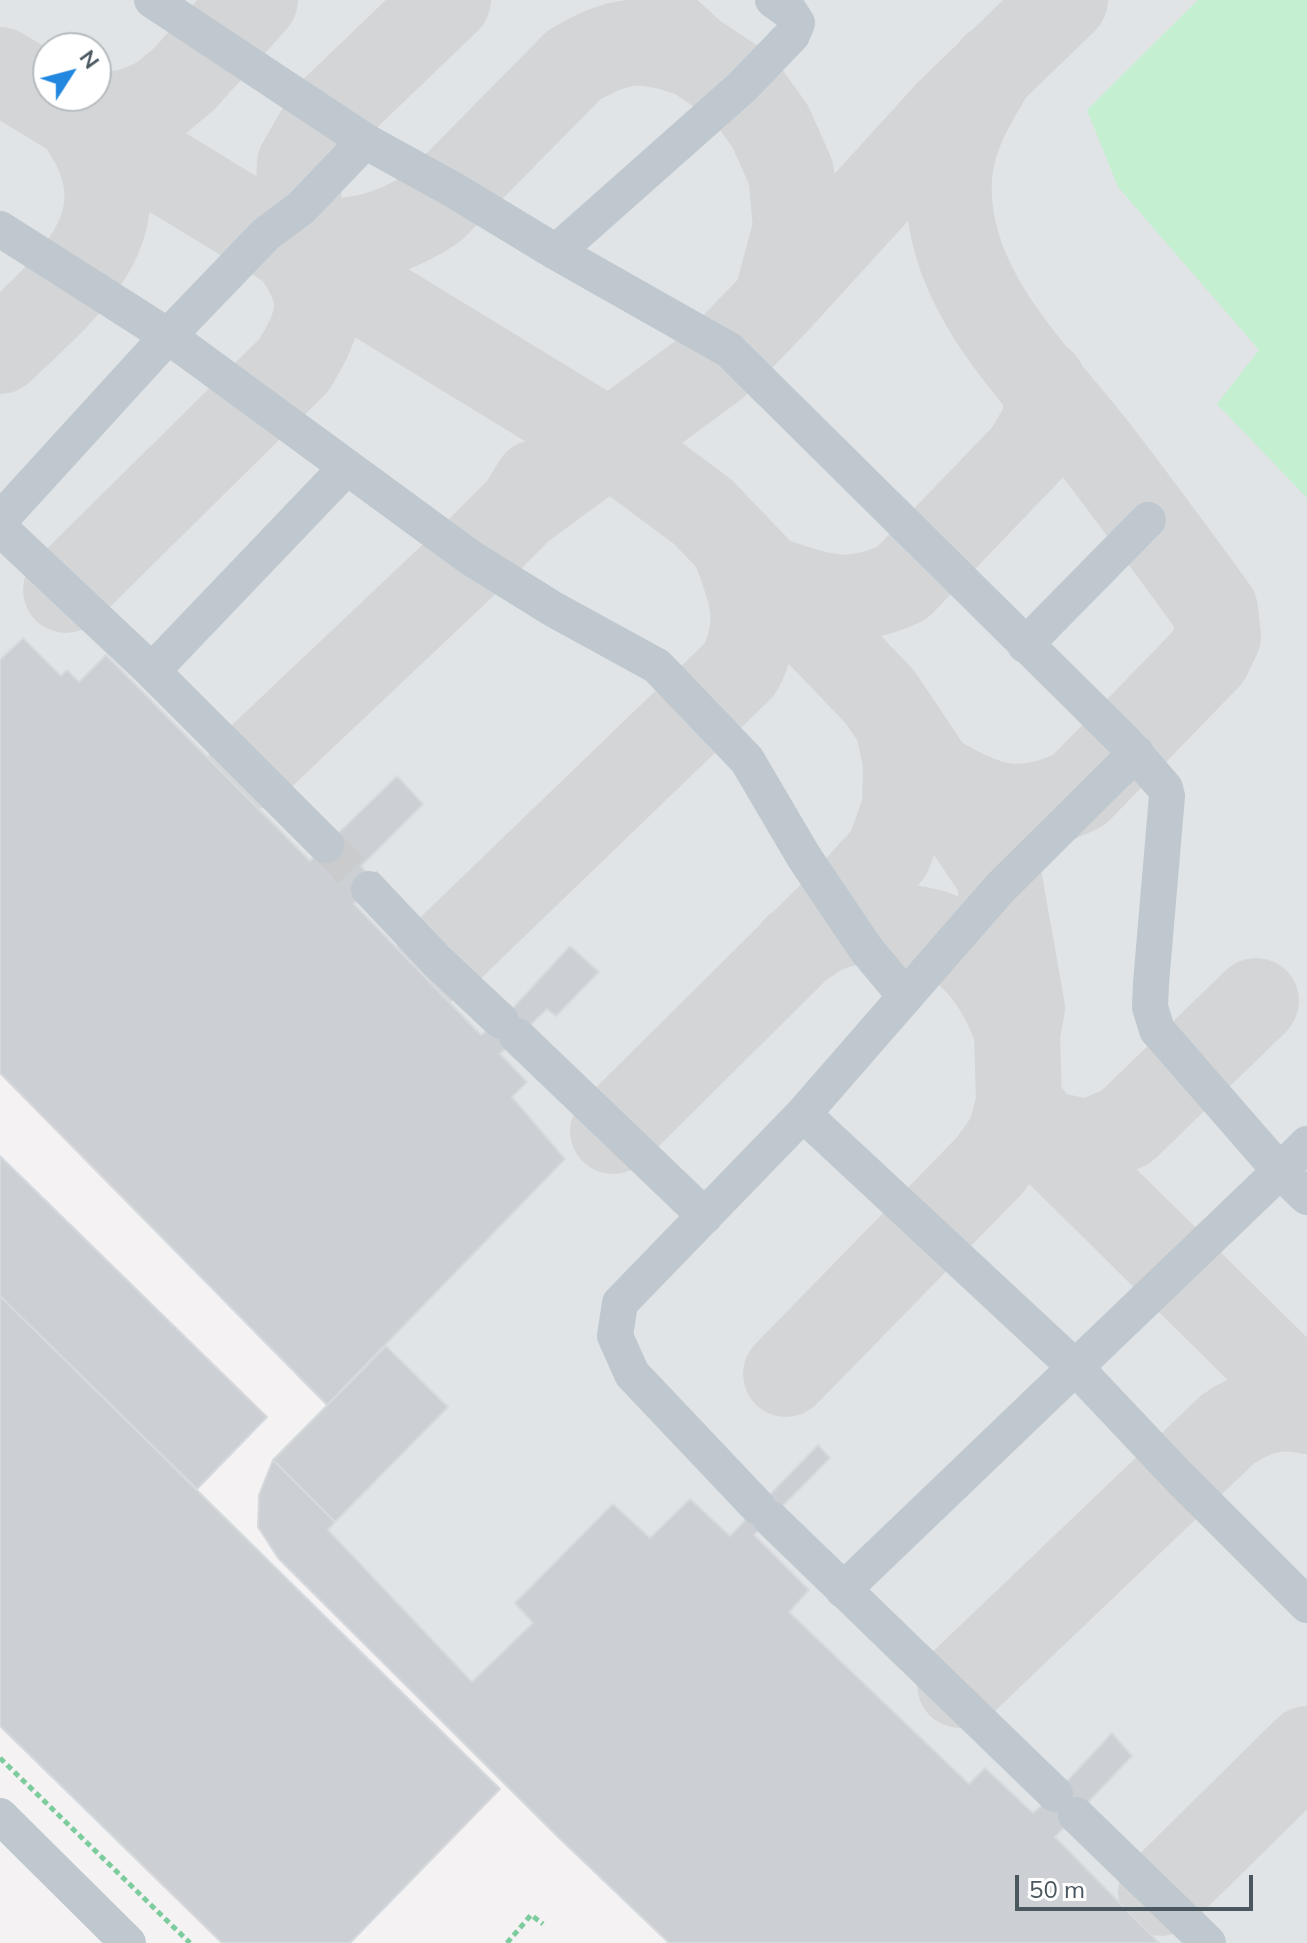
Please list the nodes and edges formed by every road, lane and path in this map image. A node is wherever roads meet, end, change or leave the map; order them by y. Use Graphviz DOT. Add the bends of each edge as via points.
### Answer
graph roads {
  1 [pos="152,0"];
  2 [pos="773,0"];
  3 [pos="365,141"];
  4 [pos="0,229"];
  5 [pos="556,252"];
  6 [pos="168,336"];
  7 [pos="346,468"];
  8 [pos="0,520"];
  9 [pos="1148,520"];
  10 [pos="0,528"];
  11 [pos="1025,645"];
  12 [pos="152,671"];
  13 [pos="1136,753"];
  14 [pos="326,845"];
  15 [pos="369,889"];
  16 [pos="905,996"];
  17 [pos="803,1114"];
  18 [pos="1307,1144"];
  19 [pos="1280,1171"];
  20 [pos="1307,1197"];
  21 [pos="705,1216"];
  22 [pos="1076,1368"];
  23 [pos="843,1590"];
  24 [pos="1307,1605"];
  25 [pos="0,1758"];
  26 [pos="0,1816"];
  27 [pos="543,1924"];
  28 [pos="128,1943"];
  29 [pos="190,1943"];
  30 [pos="507,1943"];
  31 [pos="1208,1943"];
  1 -- 3 [label="street"];
  2 -- 5 [label="street" via="797,23 792,35 742,87"];
  3 -- 5 [label="street"];
  3 -- 6 [label="street"];
  4 -- 6 [label="street"];
  5 -- 11 [label="street" via="729,350"];
  6 -- 7 [label="street"];
  6 -- 8 [label="street"];
  7 -- 12 [label="street"];
  7 -- 16 [label="street" via="471,558 657,666 747,760 804,857"];
  9 -- 11 [label="street"];
  10 -- 12 [label="street"];
  11 -- 13 [label="street"];
  12 -- 14 [label="street"];
  13 -- 16 [label="street" via="1000,888"];
  13 -- 19 [label="street" via="1167,796 1152,1018"];
  15 -- 21 [label="street" via="437,961"];
  16 -- 17 [label="street"];
  17 -- 21 [label="street"];
  17 -- 22 [label="street"];
  18 -- 19 [label="street"];
  19 -- 20 [label="street"];
  19 -- 22 [label="street"];
  21 -- 23 [label="street" via="620,1303 615,1336 632,1374"];
  22 -- 23 [label="street"];
  22 -- 24 [label="street"];
  23 -- 31 [label="street"];
  25 -- 29 [label="path"];
  26 -- 28 [label="street"];
  27 -- 30 [label="path" via="531,1915"];
}
